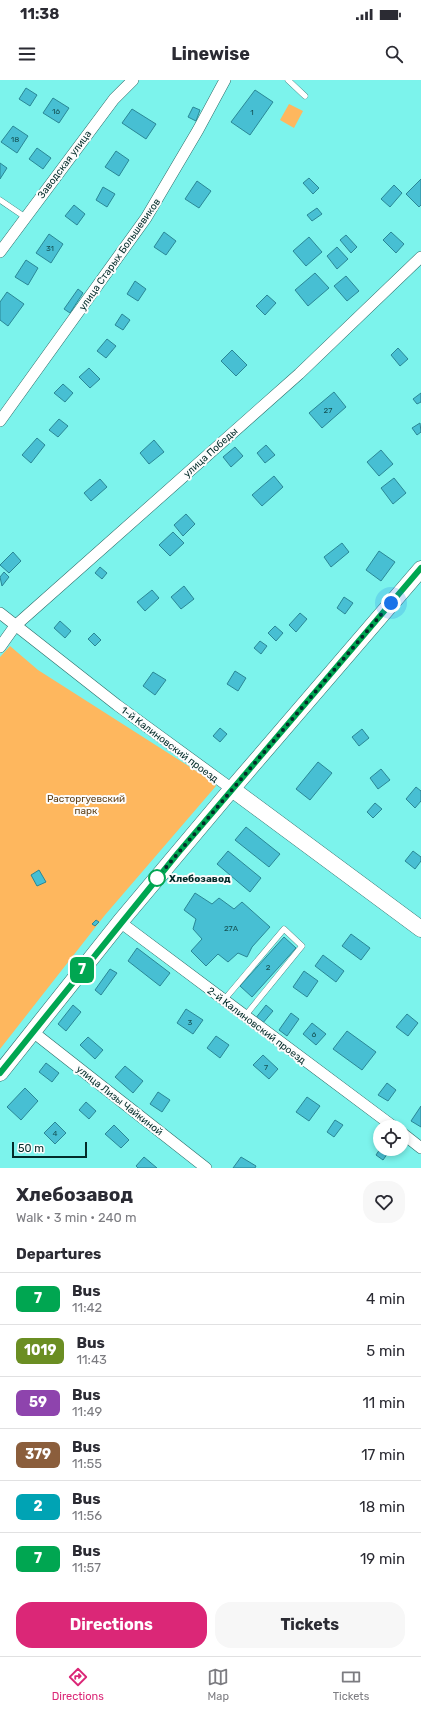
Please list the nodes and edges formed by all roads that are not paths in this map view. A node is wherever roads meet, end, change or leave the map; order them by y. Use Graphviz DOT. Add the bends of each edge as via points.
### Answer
graph roads {
  1 [pos="133,80"];
  2 [pos="226,80"];
  3 [pos="288,80"];
  4 [pos="305,96"];
  5 [pos="0,200"];
  6 [pos="25,217"];
  7 [pos="0,252"];
  8 [pos="421,257"];
  9 [pos="0,421"];
  10 [pos="421,568"];
  11 [pos="0,613"];
  12 [pos="15,626"];
  13 [pos="0,647"];
  14 [pos="232,789"];
  15 [pos="120,922"];
  16 [pos="421,929"];
  17 [pos="224,1000"];
  18 [pos="245,1016"];
  19 [pos="34,1032"];
  20 [pos="0,1073"];
  21 [pos="385,1120"];
  22 [pos="409,1139"];
  23 [pos="421,1148"];
  24 [pos="206,1168"];
  1 -- 6 [label="street, Заводская улица" via="114,99"];
  2 -- 9 [label="street, улица Старых Большевиков" via="146,218"];
  3 -- 4 [label="lane"];
  5 -- 6 [label="lane"];
  6 -- 7 [label="street, Заводская улица"];
  8 -- 12 [label="street, улица Победы" via="299,374"];
  10 -- 14 [label="street"];
  11 -- 12 [label="street, 1-й Калиновский проезд"];
  12 -- 13 [label="street, улица Победы"];
  12 -- 14 [label="street, 1-й Калиновский проезд"];
  14 -- 15 [label="street"];
  14 -- 16 [label="street, 1-й Калиновский проезд"];
  15 -- 17 [label="street, 2-й Калиновский проезд"];
  15 -- 19 [label="street"];
  17 -- 18 [label="street, 2-й Калиновский проезд"];
  17 -- 18 [label="lane" via="284,930 302,946"];
  18 -- 21 [label="street, 2-й Калиновский проезд"];
  19 -- 20 [label="street"];
  19 -- 24 [label="street, улица Лизы Чайкиной"];
  22 -- 23 [label="street"];
}
